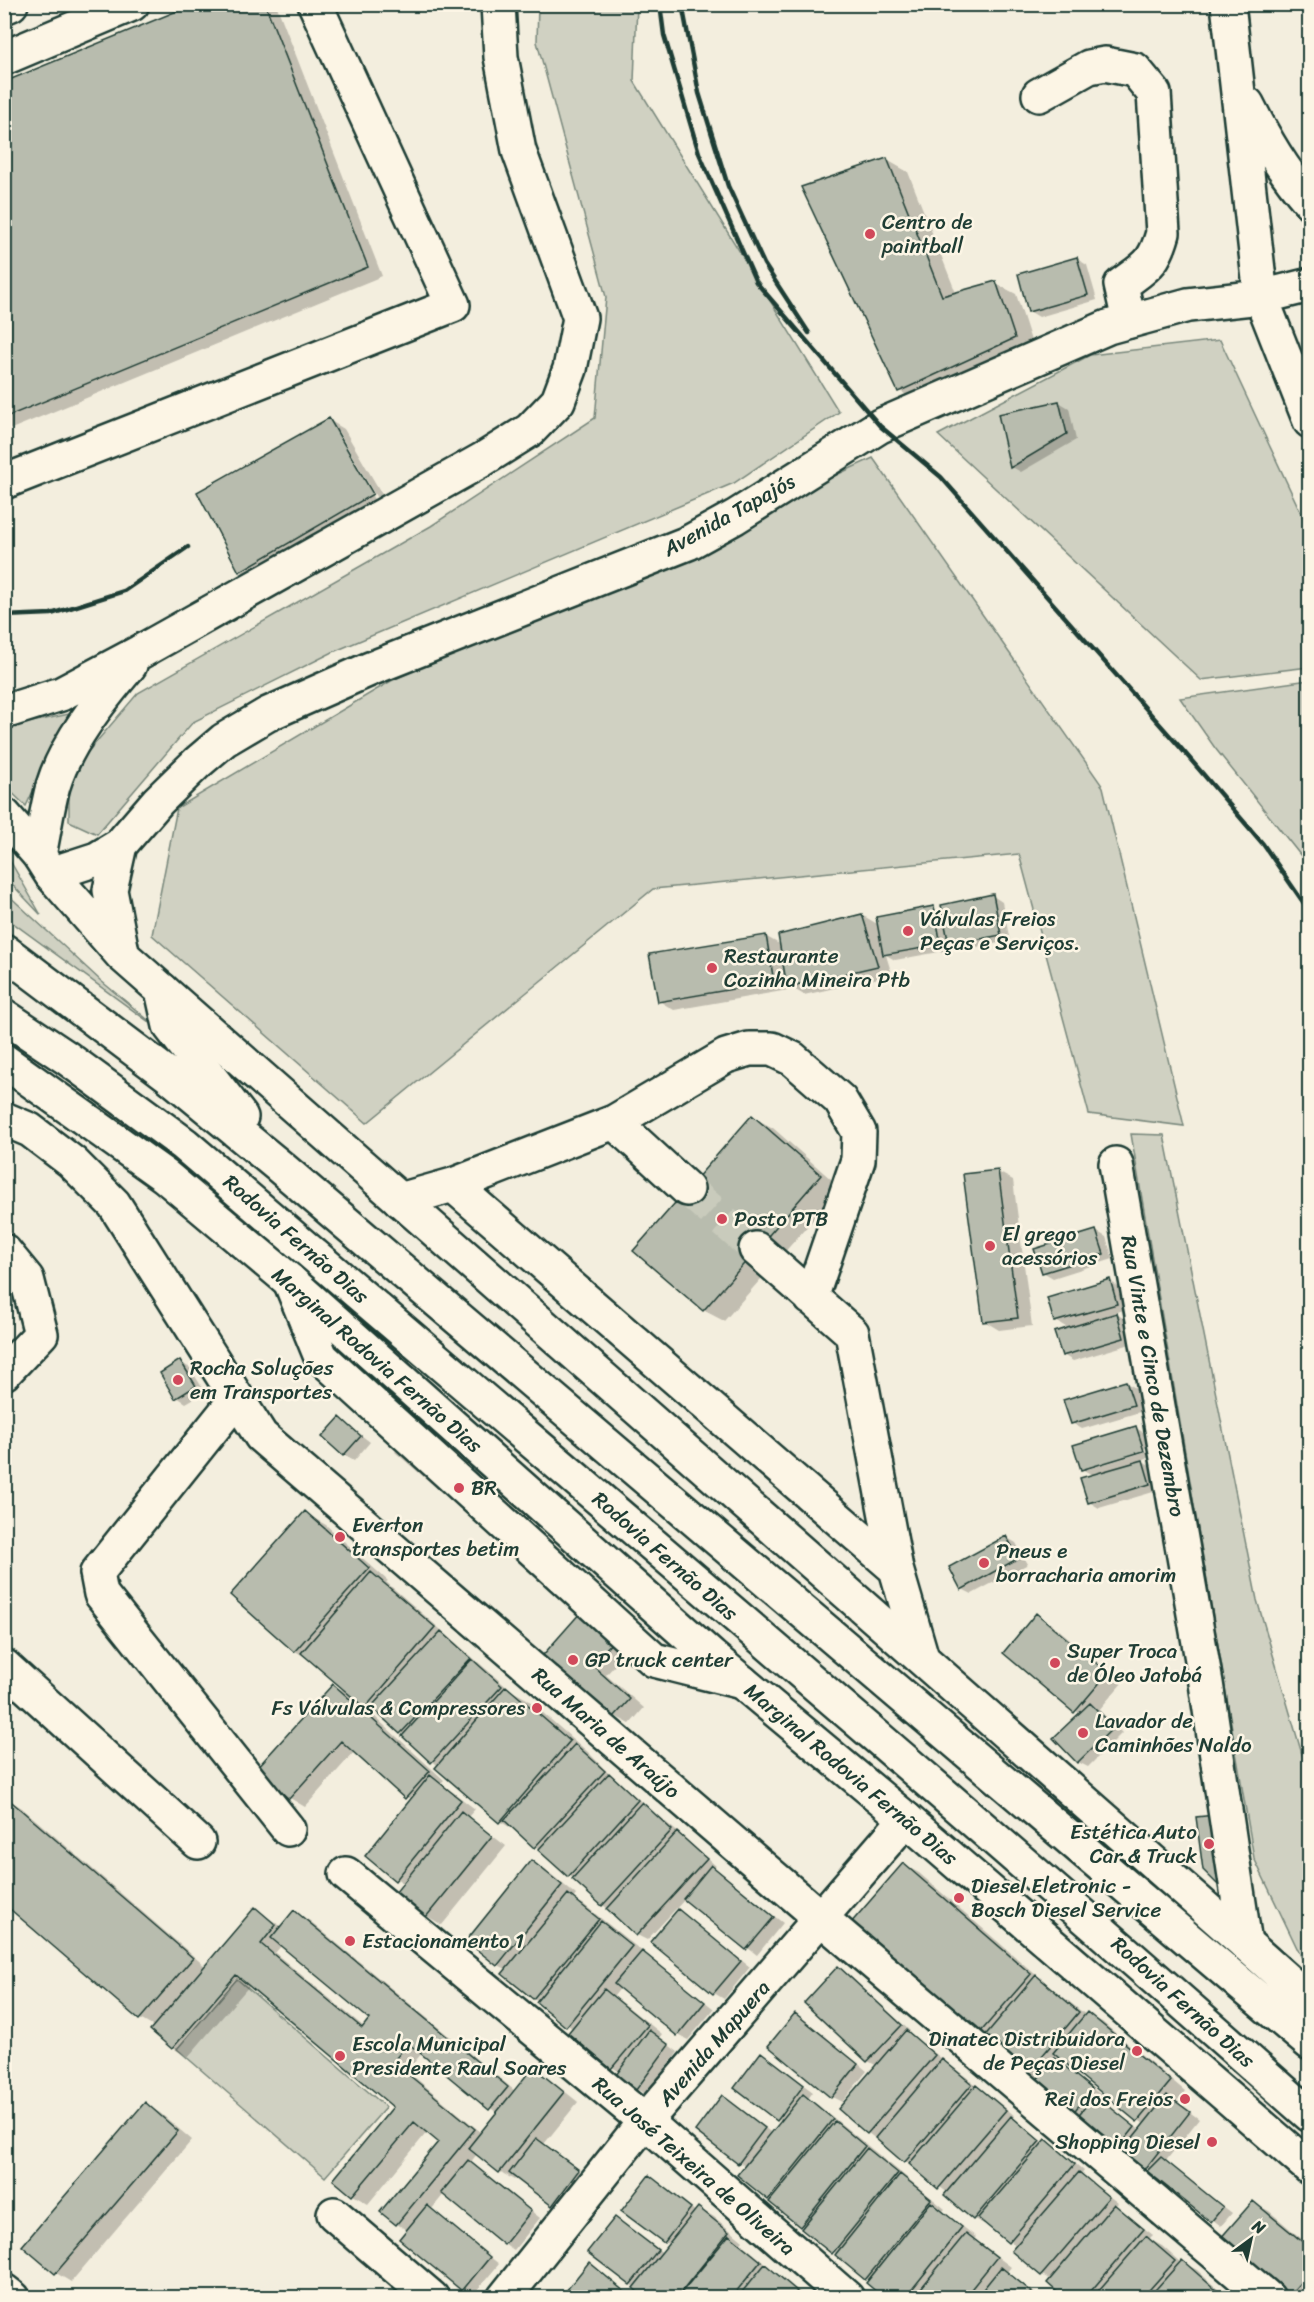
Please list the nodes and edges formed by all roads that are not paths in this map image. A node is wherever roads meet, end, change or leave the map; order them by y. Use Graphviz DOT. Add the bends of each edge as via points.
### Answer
graph roads {
  1 [pos="11,4"];
  2 [pos="132,4"];
  3 [pos="315,4"];
  4 [pos="498,4"];
  5 [pos="1228,4"];
  6 [pos="4,7"];
  7 [pos="4,58"];
  8 [pos="1236,80"];
  9 [pos="1039,95"];
  10 [pos="1310,202"];
  11 [pos="1310,285"];
  12 [pos="1261,297"];
  13 [pos="1129,321"];
  14 [pos="1310,421"];
  15 [pos="4,482"];
  16 [pos="140,652"];
  17 [pos="4,712"];
  18 [pos="4,814"];
  19 [pos="120,846"];
  20 [pos="45,865"];
  21 [pos="4,951"];
  22 [pos="122,955"];
  23 [pos="162,990"];
  24 [pos="4,1016"];
  25 [pos="4,1061"];
  26 [pos="4,1119"];
  27 [pos="614,1122"];
  28 [pos="1116,1164"];
  29 [pos="279,1166"];
  30 [pos="453,1185"];
  31 [pos="687,1189"];
  32 [pos="400,1200"];
  33 [pos="756,1250"];
  34 [pos="4,1251"];
  35 [pos="811,1298"];
  36 [pos="4,1373"];
  37 [pos="237,1398"];
  38 [pos="896,1569"];
  39 [pos="922,1658"];
  40 [pos="4,1666"];
  41 [pos="906,1820"];
  42 [pos="288,1829"];
  43 [pos="198,1842"];
  44 [pos="346,1874"];
  45 [pos="822,1919"];
  46 [pos="1245,1943"];
  47 [pos="1310,2001"];
  48 [pos="1310,2043"];
  49 [pos="1310,2115"];
  50 [pos="645,2121"];
  51 [pos="1310,2168"];
  52 [pos="334,2214"];
  53 [pos="4,2290"];
  54 [pos="13,2298"];
  55 [pos="432,2298"];
  56 [pos="504,2298"];
  57 [pos="847,2298"];
  58 [pos="1268,2298"];
  1 -- 6 [label="main road"];
  2 -- 7 [label="main road"];
  3 -- 15 [label="main road" via="453,305"];
  4 -- 16 [label="main road" via="501,57 519,151 580,318 570,369 558,401 530,430 482,459"];
  5 -- 8 [label="main road"];
  8 -- 10 [label="main road" via="1266,144 1287,177"];
  8 -- 12 [label="main road"];
  9 -- 13 [label="main road" via="1089,67 1105,64 1135,70 1154,93 1163,233 1158,254 1121,285"];
  11 -- 12 [label="main road, Avenida Tapajós"];
  12 -- 13 [label="main road, Avenida Tapajós" via="1188,305"];
  12 -- 14 [label="main road"];
  13 -- 19 [label="main road, Avenida Tapajós" via="880,426 688,543 369,669 268,714 224,740 197,763"];
  16 -- 17 [label="main road" via="60,694"];
  16 -- 20 [label="main road" via="100,701 64,760 53,786"];
  18 -- 20 [label="main road"];
  19 -- 20 [label="main road, Avenida Tapajós" via="97,860"];
  19 -- 22 [label="main road, Avenida Tapajós" via="110,890"];
  20 -- 22 [label="main road"];
  21 -- 29 [label="main road, Rodovia Fernão Dias" via="167,1074"];
  22 -- 23 [label="main road"];
  23 -- 29 [label="main road" via="170,1026"];
  23 -- 32 [label="main road"];
  24 -- 49 [label="main road, Rodovia Fernão Dias" via="184,1144 1081,1913"];
  25 -- 41 [label="main road, Marginal Rodovia Fernão Dias" via="165,1176 290,1281 742,1682"];
  26 -- 37 [label="main road, Rua Maria de Araújo" via="30,1130 72,1162 114,1204"];
  27 -- 30 [label="main road"];
  27 -- 31 [label="main road"];
  27 -- 35 [label="main road" via="726,1056 749,1049 772,1049 793,1059 840,1100 859,1132 858,1160"];
  28 -- 46 [label="main road, Rua Vinte e Cinco de Dezembro" via="1204,1671"];
  29 -- 48 [label="main road, Rodovia Fernão Dias"];
  30 -- 32 [label="main road"];
  30 -- 38 [label="main road"];
  32 -- 39 [label="main road"];
  33 -- 35 [label="main road"];
  34 -- 36 [label="main road" via="27,1279 41,1334"];
  35 -- 38 [label="main road" via="852,1333"];
  37 -- 42 [label="main road" via="97,1573 101,1594"];
  37 -- 45 [label="main road, Rua Maria de Araújo" via="261,1436"];
  38 -- 39 [label="main road"];
  39 -- 46 [label="main road"];
  40 -- 43 [label="main road"];
  41 -- 45 [label="main road, Avenida Mapuera"];
  41 -- 51 [label="main road, Marginal Rodovia Fernão Dias"];
  44 -- 50 [label="main road, Rua José Teixeira de Oliveira"];
  45 -- 50 [label="main road, Avenida Mapuera"];
  45 -- 58 [label="main road, Rua Maria de Araújo"];
  46 -- 47 [label="main road"];
  50 -- 56 [label="main road, Avenida Mapuera"];
  50 -- 57 [label="main road, Rua José Teixeira de Oliveira"];
  52 -- 55 [label="main road"];
  53 -- 54 [label="main road"];
}
